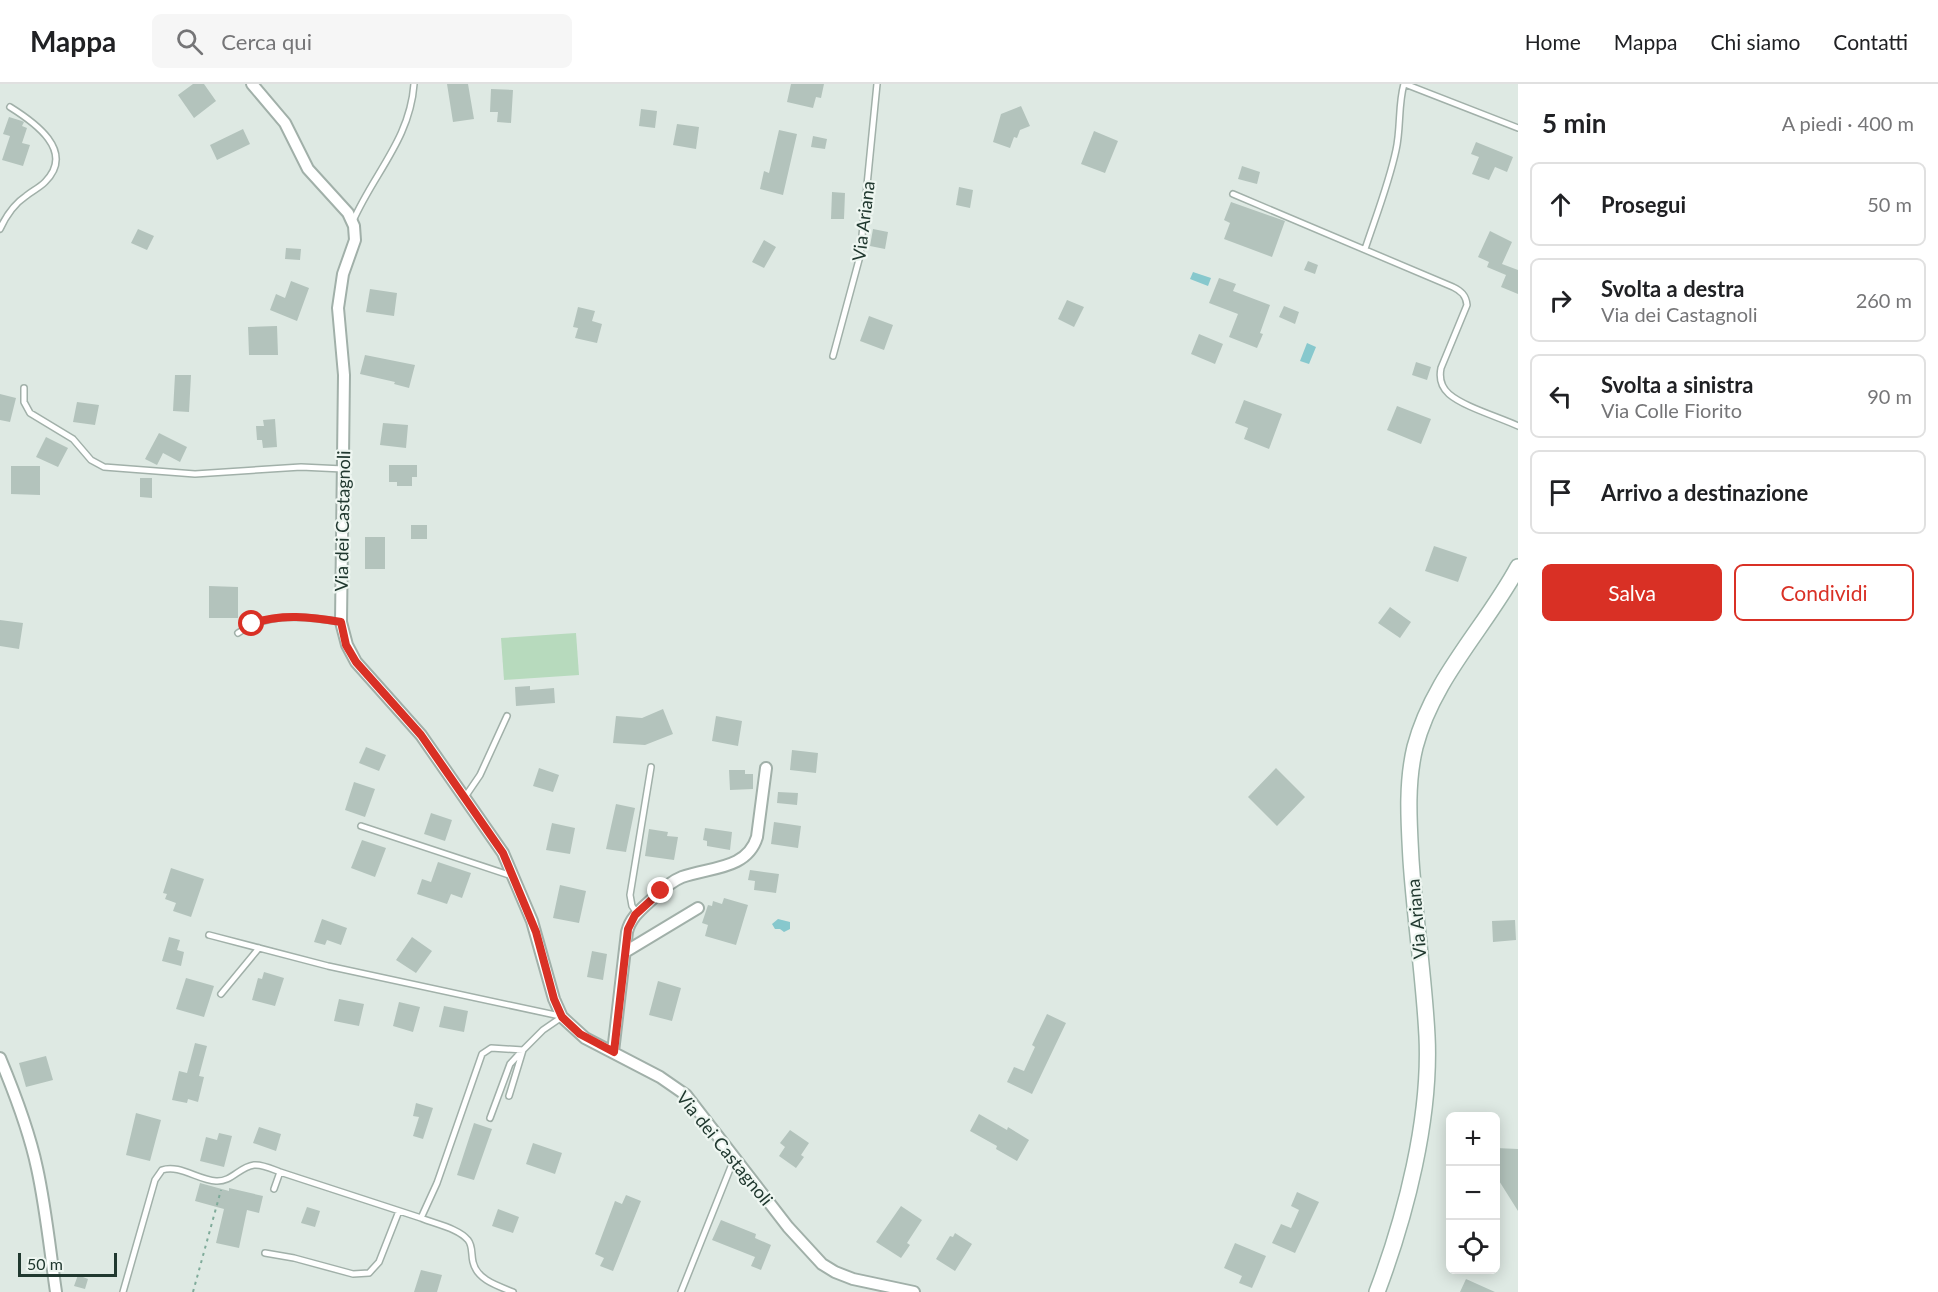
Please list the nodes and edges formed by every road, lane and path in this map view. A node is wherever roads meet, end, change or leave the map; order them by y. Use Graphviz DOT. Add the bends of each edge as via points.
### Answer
graph roads {
  1 [pos="252,84"];
  2 [pos="414,84"];
  3 [pos="877,84"];
  4 [pos="1404,84"];
  5 [pos="10,107"];
  6 [pos="1518,128"];
  7 [pos="1233,194"];
  8 [pos="353,221"];
  9 [pos="0,229"];
  10 [pos="1365,249"];
  11 [pos="833,356"];
  12 [pos="24,388"];
  13 [pos="1518,426"];
  14 [pos="343,469"];
  15 [pos="1518,567"];
  16 [pos="341,622"];
  17 [pos="238,633"];
  18 [pos="507,716"];
  19 [pos="651,767"];
  20 [pos="766,768"];
  21 [pos="465,797"];
  22 [pos="361,826"];
  23 [pos="514,877"];
  24 [pos="698,908"];
  25 [pos="637,913"];
  26 [pos="209,935"];
  27 [pos="259,948"];
  28 [pos="625,952"];
  29 [pos="221,994"];
  30 [pos="562,1017"];
  31 [pos="523,1050"];
  32 [pos="614,1052"];
  33 [pos="1,1062"];
  34 [pos="509,1096"];
  35 [pos="490,1118"];
  36 [pos="735,1157"];
  37 [pos="280,1172"];
  38 [pos="224,1181"];
  39 [pos="274,1189"];
  40 [pos="399,1211"];
  41 [pos="421,1218"];
  42 [pos="265,1253"];
  43 [pos="56,1292"];
  44 [pos="123,1292"];
  45 [pos="193,1292"];
  46 [pos="513,1292"];
  47 [pos="681,1292"];
  48 [pos="914,1292"];
  49 [pos="1377,1292"];
  1 -- 8 [label="street" via="285,123 308,169"];
  2 -- 8 [label="lane, Via dei Castagnoli" via="401,136"];
  3 -- 11 [label="lane, Via Ariana" via="860,256"];
  4 -- 6 [label="lane"];
  4 -- 10 [label="lane" via="1396,153"];
  5 -- 9 [label="lane" via="45,134 55,163 46,181 17,203"];
  7 -- 10 [label="lane"];
  8 -- 14 [label="street, Via dei Castagnoli" via="355,240 341,281 338,308 344,375"];
  10 -- 13 [label="lane" via="1453,287 1465,296 1467,305 1441,368 1442,385 1461,401"];
  12 -- 14 [label="lane" via="24,402 30,413 69,436 91,460 104,467 195,474 301,467"];
  14 -- 16 [label="street, Via dei Castagnoli"];
  15 -- 49 [label="main road, Via Ariana" via="1436,696 1412,761 1409,823 1426,1026 1426,1078 1410,1180"];
  16 -- 17 [label="lane" via="269,619"];
  16 -- 21 [label="street, Via dei Castagnoli" via="346,645 356,662 421,735"];
  18 -- 21 [label="lane" via="480,775"];
  19 -- 25 [label="lane" via="630,895"];
  20 -- 25 [label="street" via="757,837 747,854 730,865 676,880"];
  21 -- 23 [label="street, Via dei Castagnoli" via="499,846"];
  22 -- 23 [label="lane"];
  23 -- 30 [label="street, Via dei Castagnoli"];
  24 -- 28 [label="street"];
  25 -- 28 [label="street" via="629,925"];
  26 -- 27 [label="lane"];
  27 -- 29 [label="lane"];
  27 -- 30 [label="lane"];
  28 -- 32 [label="street"];
  30 -- 31 [label="lane"];
  30 -- 32 [label="street, Via dei Castagnoli" via="580,1034"];
  31 -- 34 [label="lane"];
  31 -- 35 [label="lane" via="510,1064"];
  31 -- 41 [label="lane" via="491,1048 482,1054 433,1196"];
  32 -- 36 [label="street, Via dei Castagnoli" via="681,1091"];
  33 -- 43 [label="street" via="35,1161"];
  36 -- 47 [label="lane"];
  36 -- 48 [label="street, Via dei Castagnoli" via="799,1240 828,1268 853,1280"];
  37 -- 38 [label="lane" via="254,1165"];
  37 -- 39 [label="lane"];
  37 -- 40 [label="lane"];
  38 -- 44 [label="lane" via="206,1180 170,1168 159,1173"];
  38 -- 45 [label="path"];
  40 -- 41 [label="lane"];
  40 -- 42 [label="lane" via="379,1262 369,1273 353,1274"];
  41 -- 46 [label="lane" via="467,1239 477,1272"];
}
